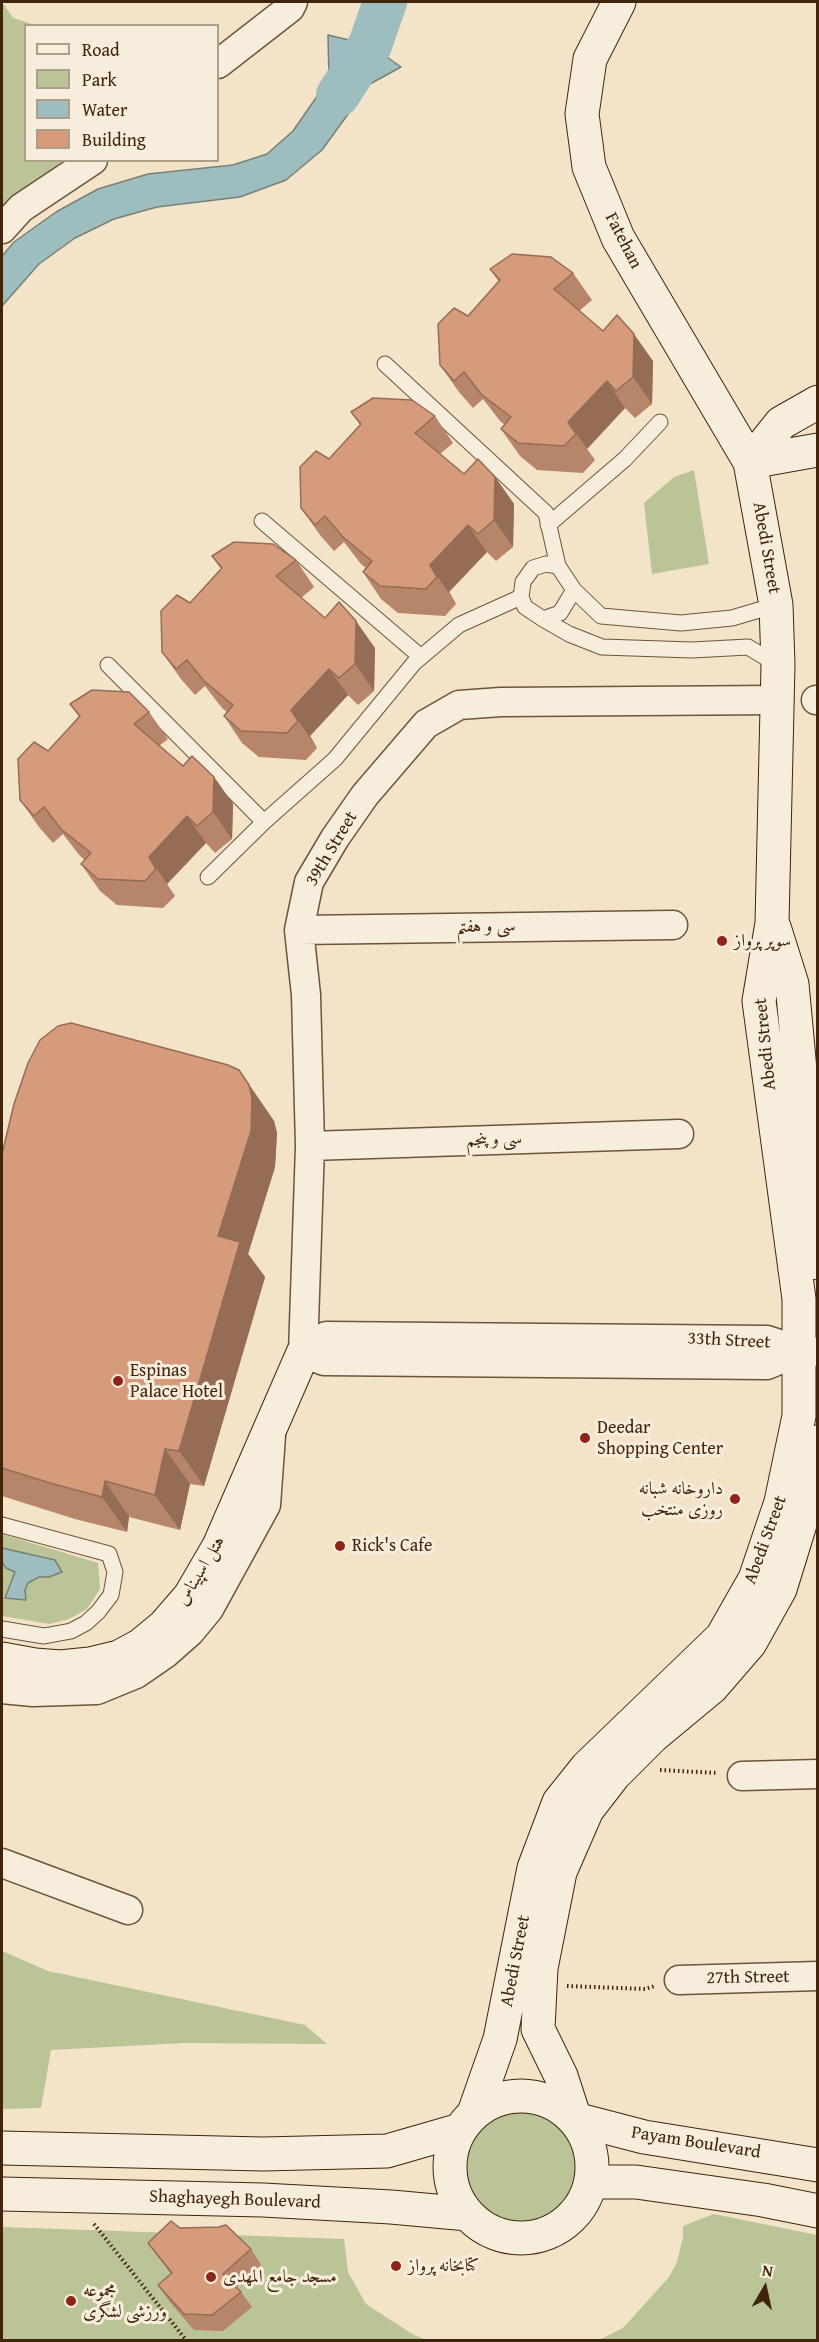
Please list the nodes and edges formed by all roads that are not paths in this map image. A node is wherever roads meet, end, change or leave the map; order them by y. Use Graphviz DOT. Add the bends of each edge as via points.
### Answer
graph roads {
  1 [pos="293,2"];
  2 [pos="619,2"];
  3 [pos="219,63"];
  4 [pos="90,162"];
  5 [pos="2,229"];
  6 [pos="385,364"];
  7 [pos="818,402"];
  8 [pos="660,422"];
  9 [pos="818,450"];
  10 [pos="750,462"];
  11 [pos="262,521"];
  12 [pos="548,525"];
  13 [pos="558,566"];
  14 [pos="574,590"];
  15 [pos="521,597"];
  16 [pos="776,605"];
  17 [pos="543,619"];
  18 [pos="421,657"];
  19 [pos="108,665"];
  20 [pos="778,665"];
  21 [pos="776,700"];
  22 [pos="264,822"];
  23 [pos="208,877"];
  24 [pos="772,923"];
  25 [pos="673,925"];
  26 [pos="299,930"];
  27 [pos="679,1134"];
  28 [pos="310,1146"];
  29 [pos="818,1263"];
  30 [pos="809,1351"];
  31 [pos="303,1353"];
  32 [pos="272,1428"];
  33 [pos="818,1442"];
  34 [pos="2,1525"];
  35 [pos="2,1629"];
  36 [pos="37,1650"];
  37 [pos="2,1659"];
  38 [pos="2,1689"];
  39 [pos="818,1774"];
  40 [pos="742,1776"];
  41 [pos="2,1863"];
  42 [pos="128,1910"];
  43 [pos="818,1976"];
  44 [pos="680,1980"];
  45 [pos="575,2119"];
  46 [pos="466,2122"];
  47 [pos="2,2148"];
  48 [pos="818,2164"];
  49 [pos="592,2182"];
  50 [pos="2,2194"];
  51 [pos="818,2211"];
  52 [pos="468,2214"];
  1 -- 3 [label="street"];
  2 -- 10 [label="street, Fatehan" via="590,59 582,114 589,167 618,238"];
  4 -- 5 [label="street" via="21,208"];
  6 -- 12 [label="lane" via="546,513"];
  7 -- 10 [label="street" via="781,423"];
  8 -- 12 [label="lane" via="625,459"];
  9 -- 10 [label="street"];
  10 -- 16 [label="street, Abedi Street"];
  11 -- 18 [label="lane"];
  12 -- 13 [label="lane"];
  13 -- 14 [label="lane"];
  13 -- 15 [label="lane" via="533,568 523,582"];
  14 -- 16 [label="lane" via="601,616 681,623 732,618"];
  14 -- 17 [label="lane" via="560,613"];
  15 -- 17 [label="lane" via="525,608"];
  15 -- 18 [label="lane" via="459,625"];
  16 -- 20 [label="street, Abedi Street"];
  17 -- 20 [label="lane" via="602,647 748,647"];
  18 -- 22 [label="lane" via="335,759"];
  19 -- 22 [label="lane"];
  20 -- 21 [label="street, Abedi Street"];
  21 -- 24 [label="street, Abedi Street"];
  21 -- 26 [label="street, 39th Street" via="459,705 426,724 365,795 309,882"];
  22 -- 23 [label="lane"];
  24 -- 29 [label="street, Abedi Street" via="792,984"];
  24 -- 30 [label="street, Abedi Street" via="759,1001"];
  25 -- 26 [label="street, سی و هفتم"];
  26 -- 28 [label="street, 39th Street" via="306,995"];
  27 -- 28 [label="street, سی و پنجم"];
  28 -- 31 [label="street, 39th Street"];
  30 -- 31 [label="street, 33th Street" via="767,1365 324,1361"];
  30 -- 46 [label="street, Abedi Street" via="781,1502 755,1579 722,1637 587,1767 559,1802 534,1868 500,2039"];
  31 -- 32 [label="street, هتل اسپیناس"];
  32 -- 36 [label="street, هتل اسپیناس" via="219,1546 190,1596 164,1626 119,1657 90,1664 60,1667"];
  32 -- 38 [label="street" via="266,1505 209,1609 189,1632 136,1674 97,1690"];
  33 -- 45 [label="street, Abedi Street" via="805,1508 780,1589 750,1643 712,1687 614,1775 587,1810 560,1872 541,1968 538,2029 561,2076"];
  34 -- 36 [label="lane" via="109,1554 116,1572 111,1596 98,1612"];
  35 -- 36 [label="lane"];
  36 -- 37 [label="street, هتل اسپیناس"];
  39 -- 40 [label="street"];
  41 -- 42 [label="street"];
  43 -- 44 [label="street, 27th Street"];
  45 -- 46 [label="street" via="558,2105 536,2096 514,2095 492,2101"];
  45 -- 48 [label="street, Payam Boulevard" via="644,2137"];
  45 -- 49 [label="street" via="587,2138 593,2159"];
  46 -- 47 [label="street" via="387,2151 263,2154"];
  46 -- 52 [label="street" via="451,2152 450,2174 456,2195"];
  49 -- 51 [label="street" via="636,2182"];
  49 -- 52 [label="street" via="584,2203 569,2220 551,2232 529,2238 485,2229"];
  50 -- 52 [label="street, Shaghayegh Boulevard" via="263,2200"];
}
